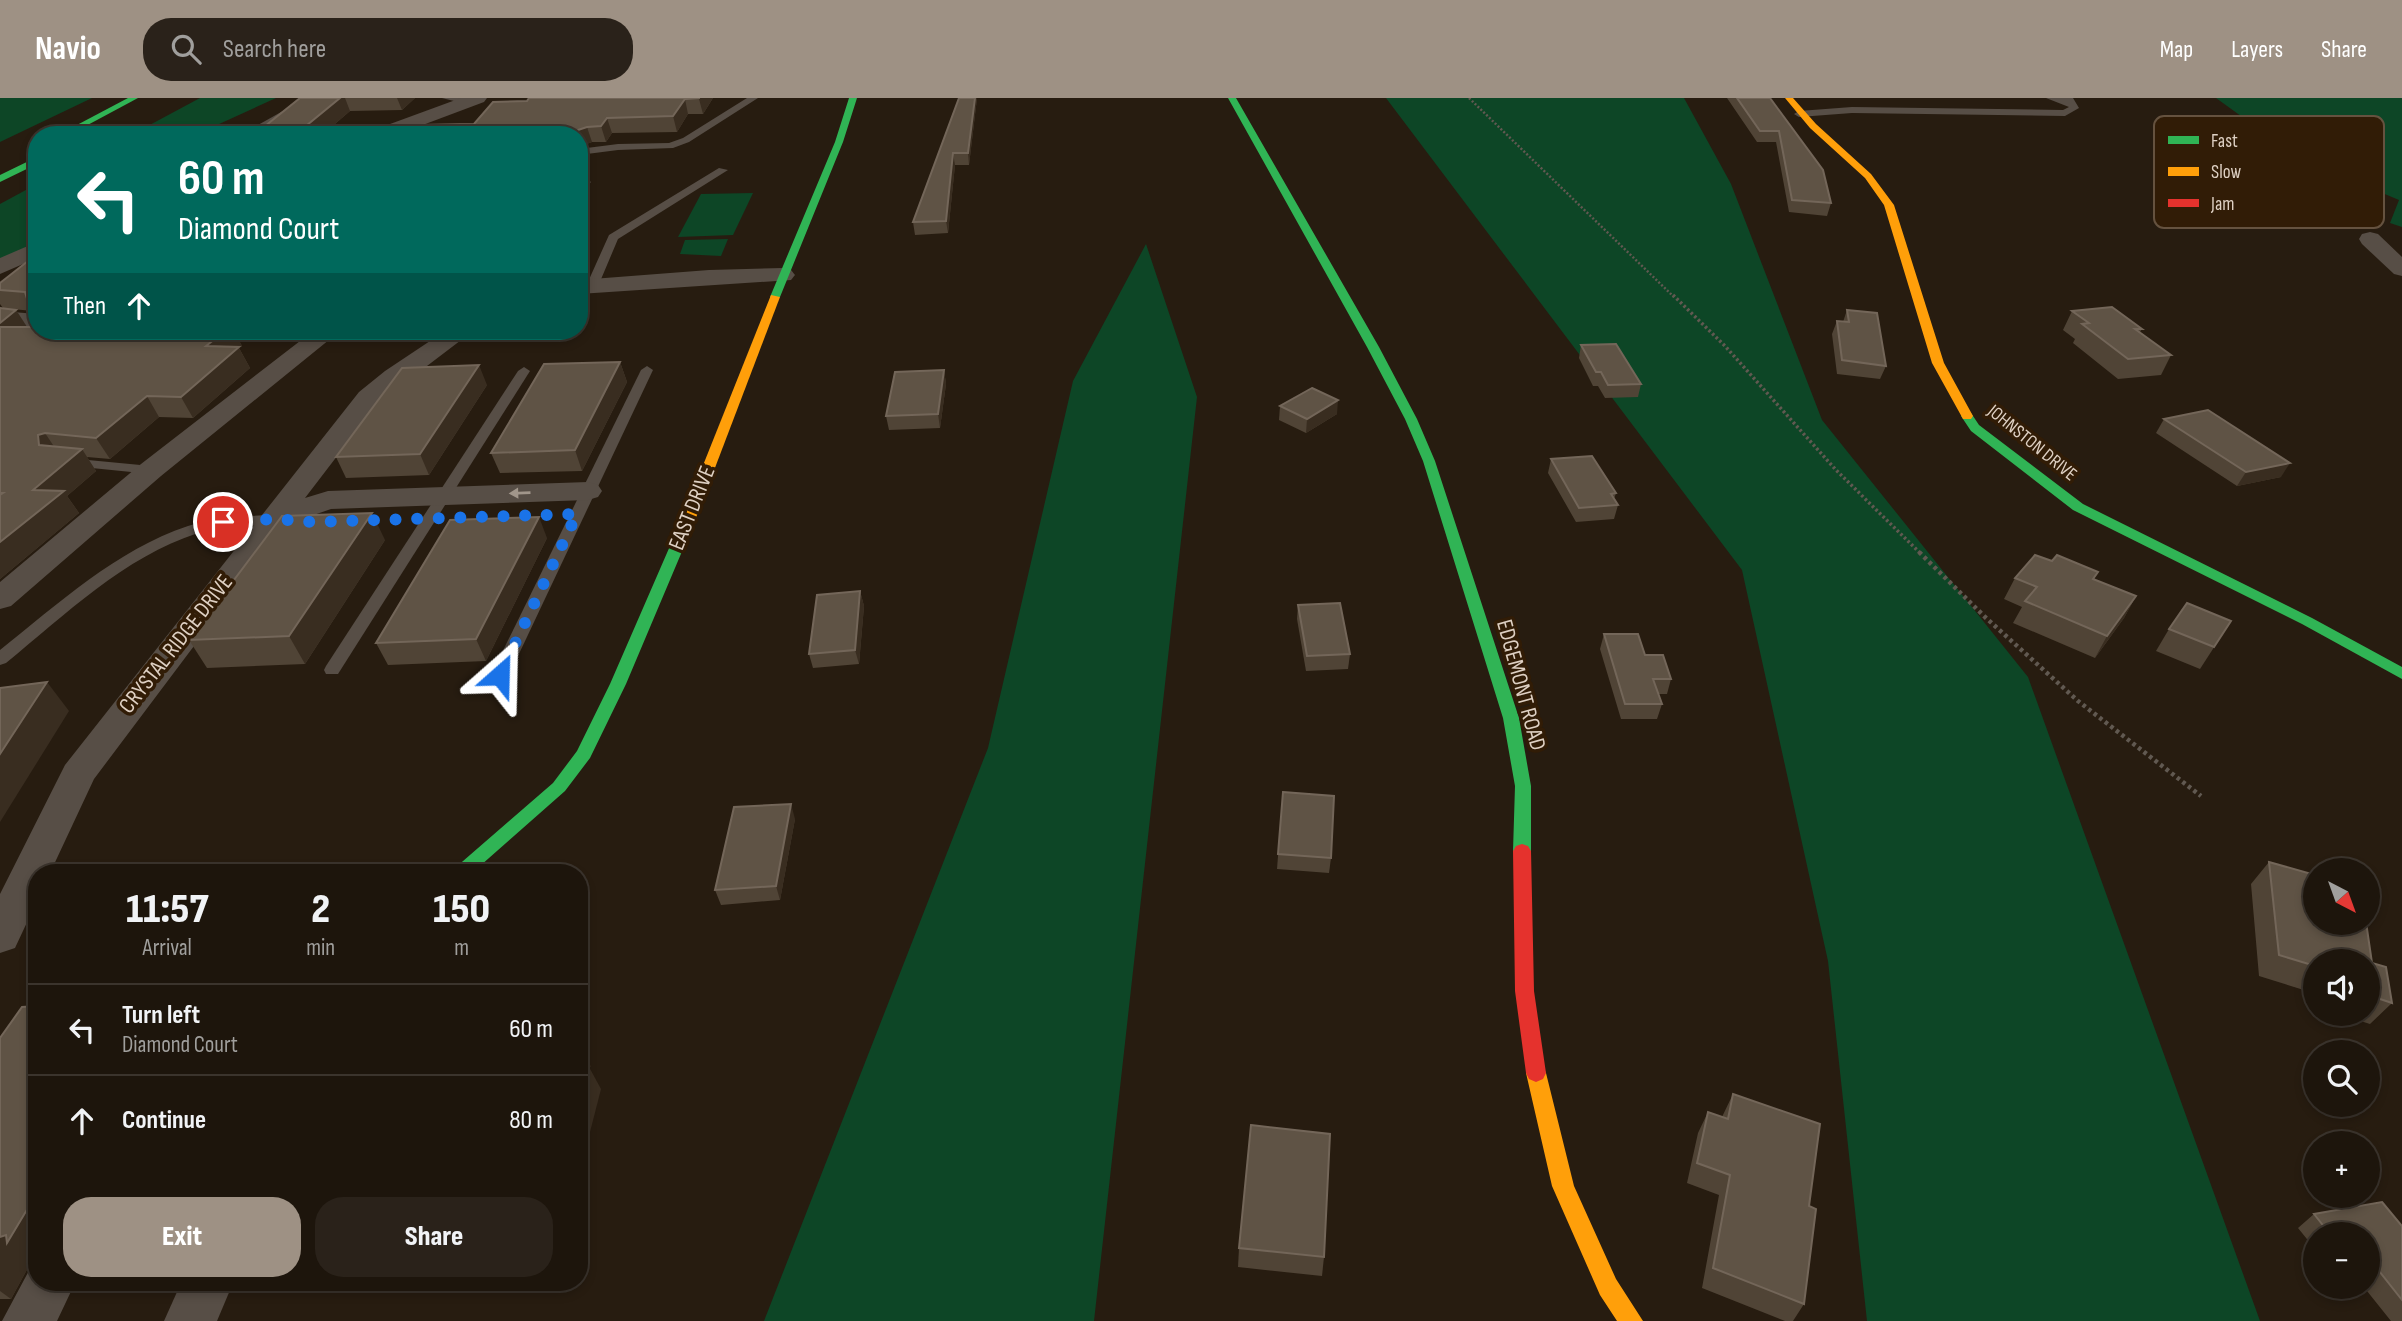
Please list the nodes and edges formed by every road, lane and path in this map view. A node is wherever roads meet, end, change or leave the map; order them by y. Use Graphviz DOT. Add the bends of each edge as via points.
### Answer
graph roads {
  1 [pos="134,98"];
  2 [pos="313,98"];
  3 [pos="447,98"];
  4 [pos="753,98"];
  5 [pos="853,98"];
  6 [pos="1233,98"];
  7 [pos="1469,98"];
  8 [pos="1789,98"];
  9 [pos="2050,98"];
  10 [pos="155,99"];
  11 [pos="474,100"];
  12 [pos="2070,101"];
  13 [pos="1799,114"];
  14 [pos="80,126"];
  15 [pos="103,126"];
  16 [pos="262,126"];
  17 [pos="402,126"];
  18 [pos="588,151"];
  19 [pos="28,152"];
  20 [pos="28,165"];
  21 [pos="0,166"];
  22 [pos="723,170"];
  23 [pos="0,179"];
  24 [pos="2370,239"];
  25 [pos="28,253"];
  26 [pos="0,267"];
  27 [pos="2402,269"];
  28 [pos="781,279"];
  29 [pos="588,282"];
  30 [pos="588,286"];
  31 [pos="0,318"];
  32 [pos="28,320"];
  33 [pos="317,340"];
  34 [pos="448,340"];
  35 [pos="648,370"];
  36 [pos="524,371"];
  37 [pos="59,461"];
  38 [pos="151,470"];
  39 [pos="582,503"];
  40 [pos="437,507"];
  41 [pos="274,519"];
  42 [pos="0,599"];
  43 [pos="0,659"];
  44 [pos="332,670"];
  45 [pos="2402,674"];
  46 [pos="500,675"];
  47 [pos="2201,796"];
  48 [pos="35,864"];
  49 [pos="471,864"];
  50 [pos="28,878"];
  51 [pos="0,936"];
  52 [pos="45,1291"];
  53 [pos="204,1291"];
  54 [pos="28,1321"];
  55 [pos="190,1321"];
  56 [pos="1631,1321"];
  1 -- 14 [label="main road"];
  2 -- 16 [label="lane"];
  3 -- 11 [label="lane"];
  4 -- 18 [label="lane" via="670,146"];
  5 -- 28 [label="main road, EAST DRIVE"];
  6 -- 56 [label="main road, EDGEMONT ROAD" via="1373,347 1429,461 1511,718 1523,786 1522,906 1529,1041 1563,1186 1608,1287"];
  7 -- 47 [label="path" via="1725,346 1836,470 1985,617 2078,701"];
  8 -- 13 [label="main road, JOHNSTON DRIVE"];
  9 -- 12 [label="lane"];
  10 -- 15 [label="main road"];
  11 -- 17 [label="street"];
  12 -- 13 [label="lane" via="2074,108 2065,113 1852,110"];
  13 -- 45 [label="main road, JOHNSTON DRIVE" via="1881,188 1938,363 1975,428 2078,507 2307,621"];
  19 -- 21 [label="main road"];
  20 -- 23 [label="main road"];
  22 -- 29 [label="lane" via="613,237"];
  24 -- 27 [label="street"];
  25 -- 26 [label="street"];
  28 -- 30 [label="street"];
  28 -- 49 [label="main road, EAST DRIVE" via="700,492 584,754 559,787"];
  31 -- 32 [label="street"];
  33 -- 38 [label="street"];
  34 -- 41 [label="street, CRYSTAL RIDGE DRIVE" via="368,398"];
  35 -- 39 [label="lane"];
  36 -- 40 [label="lane"];
  37 -- 38 [label="lane"];
  38 -- 42 [label="street"];
  39 -- 40 [label="street"];
  39 -- 46 [label="lane"];
  40 -- 41 [label="street" via="312,522"];
  40 -- 44 [label="lane"];
  41 -- 43 [label="lane" via="223,522 165,541 124,562"];
  41 -- 48 [label="street, CRYSTAL RIDGE DRIVE" via="78,774"];
  50 -- 51 [label="street, CRYSTAL RIDGE DRIVE"];
  52 -- 54 [label="street"];
  53 -- 55 [label="street"];
}
